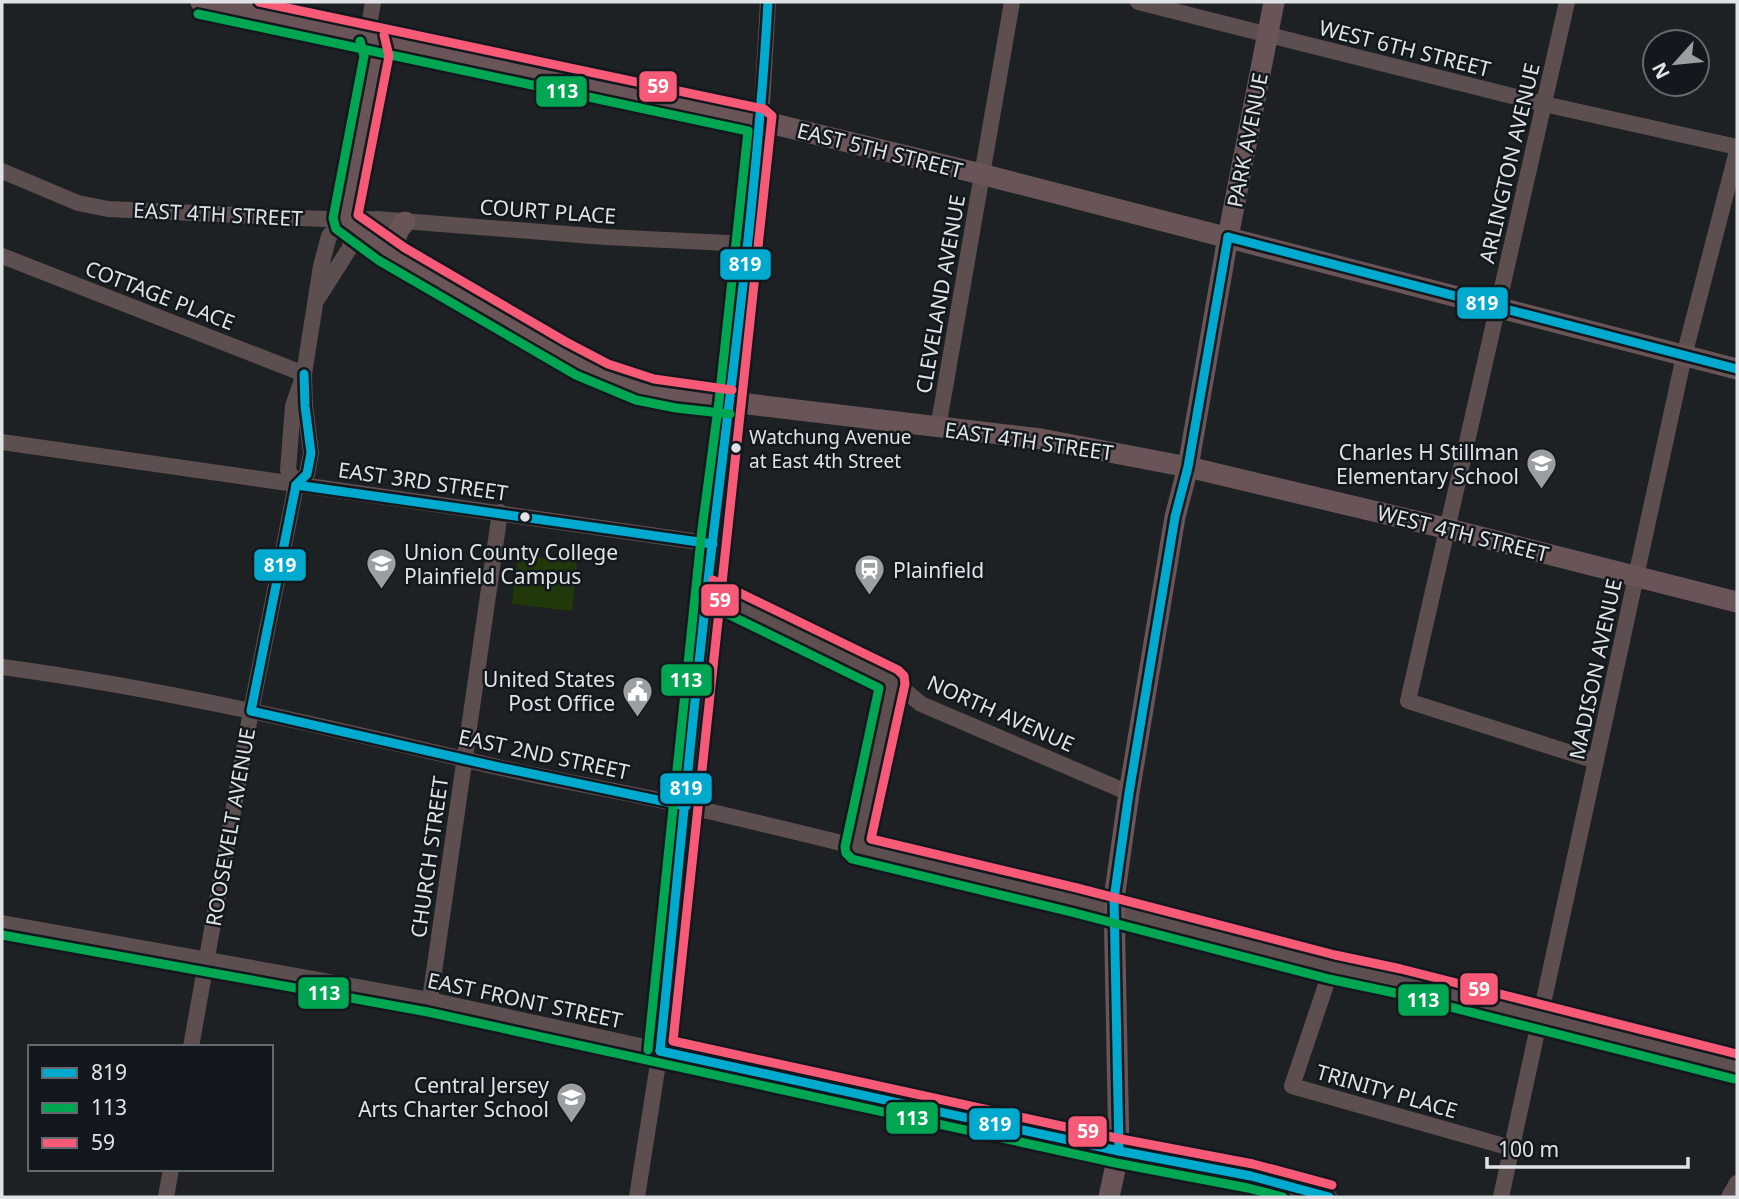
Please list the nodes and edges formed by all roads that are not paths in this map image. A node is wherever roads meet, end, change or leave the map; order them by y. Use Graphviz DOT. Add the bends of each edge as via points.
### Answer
graph roads {
  1 [pos="201,2"];
  2 [pos="373,2"];
  3 [pos="768,2"];
  4 [pos="1012,2"];
  5 [pos="1138,2"];
  6 [pos="1274,2"];
  7 [pos="1567,2"];
  8 [pos="1268,35"];
  9 [pos="372,38"];
  10 [pos="1544,104"];
  11 [pos="761,121"];
  12 [pos="1737,149"];
  13 [pos="2,171"];
  14 [pos="981,174"];
  15 [pos="345,220"];
  16 [pos="405,222"];
  17 [pos="1228,237"];
  18 [pos="748,244"];
  19 [pos="2,256"];
  20 [pos="396,256"];
  21 [pos="316,301"];
  22 [pos="1498,307"];
  23 [pos="1685,356"];
  24 [pos="1737,369"];
  25 [pos="304,374"];
  26 [pos="731,402"];
  27 [pos="938,428"];
  28 [pos="2,442"];
  29 [pos="1188,467"];
  30 [pos="296,485"];
  31 [pos="500,512"];
  32 [pos="1446,528"];
  33 [pos="713,544"];
  34 [pos="1636,576"];
  35 [pos="708,591"];
  36 [pos="1737,602"];
  37 [pos="2,667"];
  38 [pos="893,681"];
  39 [pos="251,711"];
  40 [pos="464,759"];
  41 [pos="1596,761"];
  42 [pos="1129,793"];
  43 [pos="686,806"];
  44 [pos="857,848"];
  45 [pos="1114,910"];
  46 [pos="2,923"];
  47 [pos="206,960"];
  48 [pos="1332,967"];
  49 [pos="430,1000"];
  50 [pos="1540,1017"];
  51 [pos="191,1045"];
  52 [pos="660,1051"];
  53 [pos="1737,1067"];
  54 [pos="1511,1148"];
  55 [pos="1119,1151"];
  56 [pos="171,1171"];
  57 [pos="1737,1183"];
  58 [pos="166,1197"];
  59 [pos="637,1197"];
  60 [pos="1109,1197"];
  61 [pos="1329,1197"];
  62 [pos="1501,1197"];
  63 [pos="1729,1197"];
  1 -- 9 [label="main road, EAST 5TH STREET"];
  2 -- 9 [label="street, ROOSEVELT AVENUE"];
  3 -- 11 [label="street"];
  4 -- 14 [label="street, CLEVELAND AVENUE"];
  5 -- 8 [label="street, WEST 6TH STREET"];
  6 -- 8 [label="main road, PARK AVENUE"];
  7 -- 10 [label="street, ARLINGTON AVENUE"];
  8 -- 10 [label="street, WEST 6TH STREET"];
  8 -- 17 [label="main road, PARK AVENUE"];
  9 -- 11 [label="main road, EAST 5TH STREET"];
  9 -- 15 [label="main road, ROOSEVELT AVENUE" via="377,55"];
  10 -- 12 [label="street, WEST 6TH STREET"];
  10 -- 22 [label="street, ARLINGTON AVENUE"];
  11 -- 14 [label="main road, EAST 5TH STREET"];
  11 -- 18 [label="street"];
  12 -- 23 [label="street, MADISON AVENUE"];
  13 -- 15 [label="street, EAST 4TH STREET" via="78,203 108,209"];
  14 -- 17 [label="main road, EAST 5TH STREET"];
  14 -- 27 [label="street, CLEVELAND AVENUE"];
  15 -- 16 [label="street, COURT PLACE"];
  15 -- 20 [label="main road, EAST 4TH STREET"];
  15 -- 21 [label="street, ROOSEVELT AVENUE" via="329,236"];
  15 -- 21 [label="street, ROOSEVELT AVENUE" via="351,246"];
  16 -- 18 [label="street, COURT PLACE"];
  16 -- 20 [label="main road" via="397,229"];
  17 -- 22 [label="main road, EAST 5TH STREET"];
  17 -- 29 [label="main road, PARK AVENUE"];
  18 -- 26 [label="street"];
  19 -- 25 [label="street, COTTAGE PLACE"];
  20 -- 26 [label="main road, EAST 4TH STREET" via="589,368 652,390"];
  21 -- 25 [label="street, ROOSEVELT AVENUE"];
  22 -- 23 [label="main road, EAST 5TH STREET"];
  22 -- 32 [label="street, ARLINGTON AVENUE"];
  23 -- 24 [label="main road, EAST 5TH STREET"];
  23 -- 34 [label="street, MADISON AVENUE"];
  25 -- 30 [label="street, ROOSEVELT AVENUE" via="311,453 307,474"];
  26 -- 27 [label="main road, EAST 4TH STREET"];
  26 -- 33 [label="street"];
  27 -- 29 [label="main road, EAST 4TH STREET" via="1041,439"];
  28 -- 30 [label="street, EAST 3RD STREET"];
  29 -- 32 [label="main road, WEST 4TH STREET"];
  29 -- 42 [label="main road, PARK AVENUE" via="1175,517"];
  30 -- 31 [label="street, EAST 3RD STREET"];
  30 -- 39 [label="street, ROOSEVELT AVENUE"];
  31 -- 33 [label="street, EAST 3RD STREET"];
  31 -- 40 [label="street, CHURCH STREET"];
  32 -- 34 [label="main road, WEST 4TH STREET"];
  32 -- 41 [label="street, ARLINGTON AVENUE" via="1408,701"];
  33 -- 35 [label="street"];
  34 -- 36 [label="main road, WEST 4TH STREET"];
  34 -- 41 [label="street, MADISON AVENUE"];
  35 -- 38 [label="street, NORTH AVENUE"];
  35 -- 43 [label="street"];
  37 -- 39 [label="street, EAST 2ND STREET" via="82,677"];
  38 -- 42 [label="street, NORTH AVENUE" via="921,704"];
  38 -- 44 [label="street"];
  39 -- 40 [label="street, EAST 2ND STREET"];
  39 -- 47 [label="street, ROOSEVELT AVENUE"];
  40 -- 43 [label="street, EAST 2ND STREET"];
  40 -- 49 [label="street, CHURCH STREET"];
  41 -- 50 [label="street, MADISON AVENUE"];
  42 -- 45 [label="main road, PARK AVENUE"];
  43 -- 44 [label="street, EAST 2ND STREET"];
  43 -- 52 [label="street"];
  44 -- 45 [label="street, EAST 2ND STREET"];
  45 -- 48 [label="street, EAST 2ND STREET"];
  45 -- 55 [label="main road, PARK AVENUE"];
  46 -- 47 [label="street, EAST FRONT STREET"];
  47 -- 49 [label="street, EAST FRONT STREET"];
  47 -- 51 [label="street, ROOSEVELT AVENUE"];
  48 -- 50 [label="street, EAST 2ND STREET"];
  48 -- 54 [label="street, TRINITY PLACE" via="1292,1086"];
  49 -- 52 [label="street, EAST FRONT STREET"];
  50 -- 53 [label="street, EAST 2ND STREET"];
  50 -- 54 [label="street, MADISON AVENUE"];
  52 -- 55 [label="street, EAST FRONT STREET"];
  52 -- 59 [label="street"];
  54 -- 62 [label="street, MADISON AVENUE"];
  55 -- 60 [label="main road, PARK AVENUE"];
  55 -- 61 [label="street, EAST FRONT STREET" via="1251,1176"];
  56 -- 58 [label="street"];
  57 -- 63 [label="street"];
}
